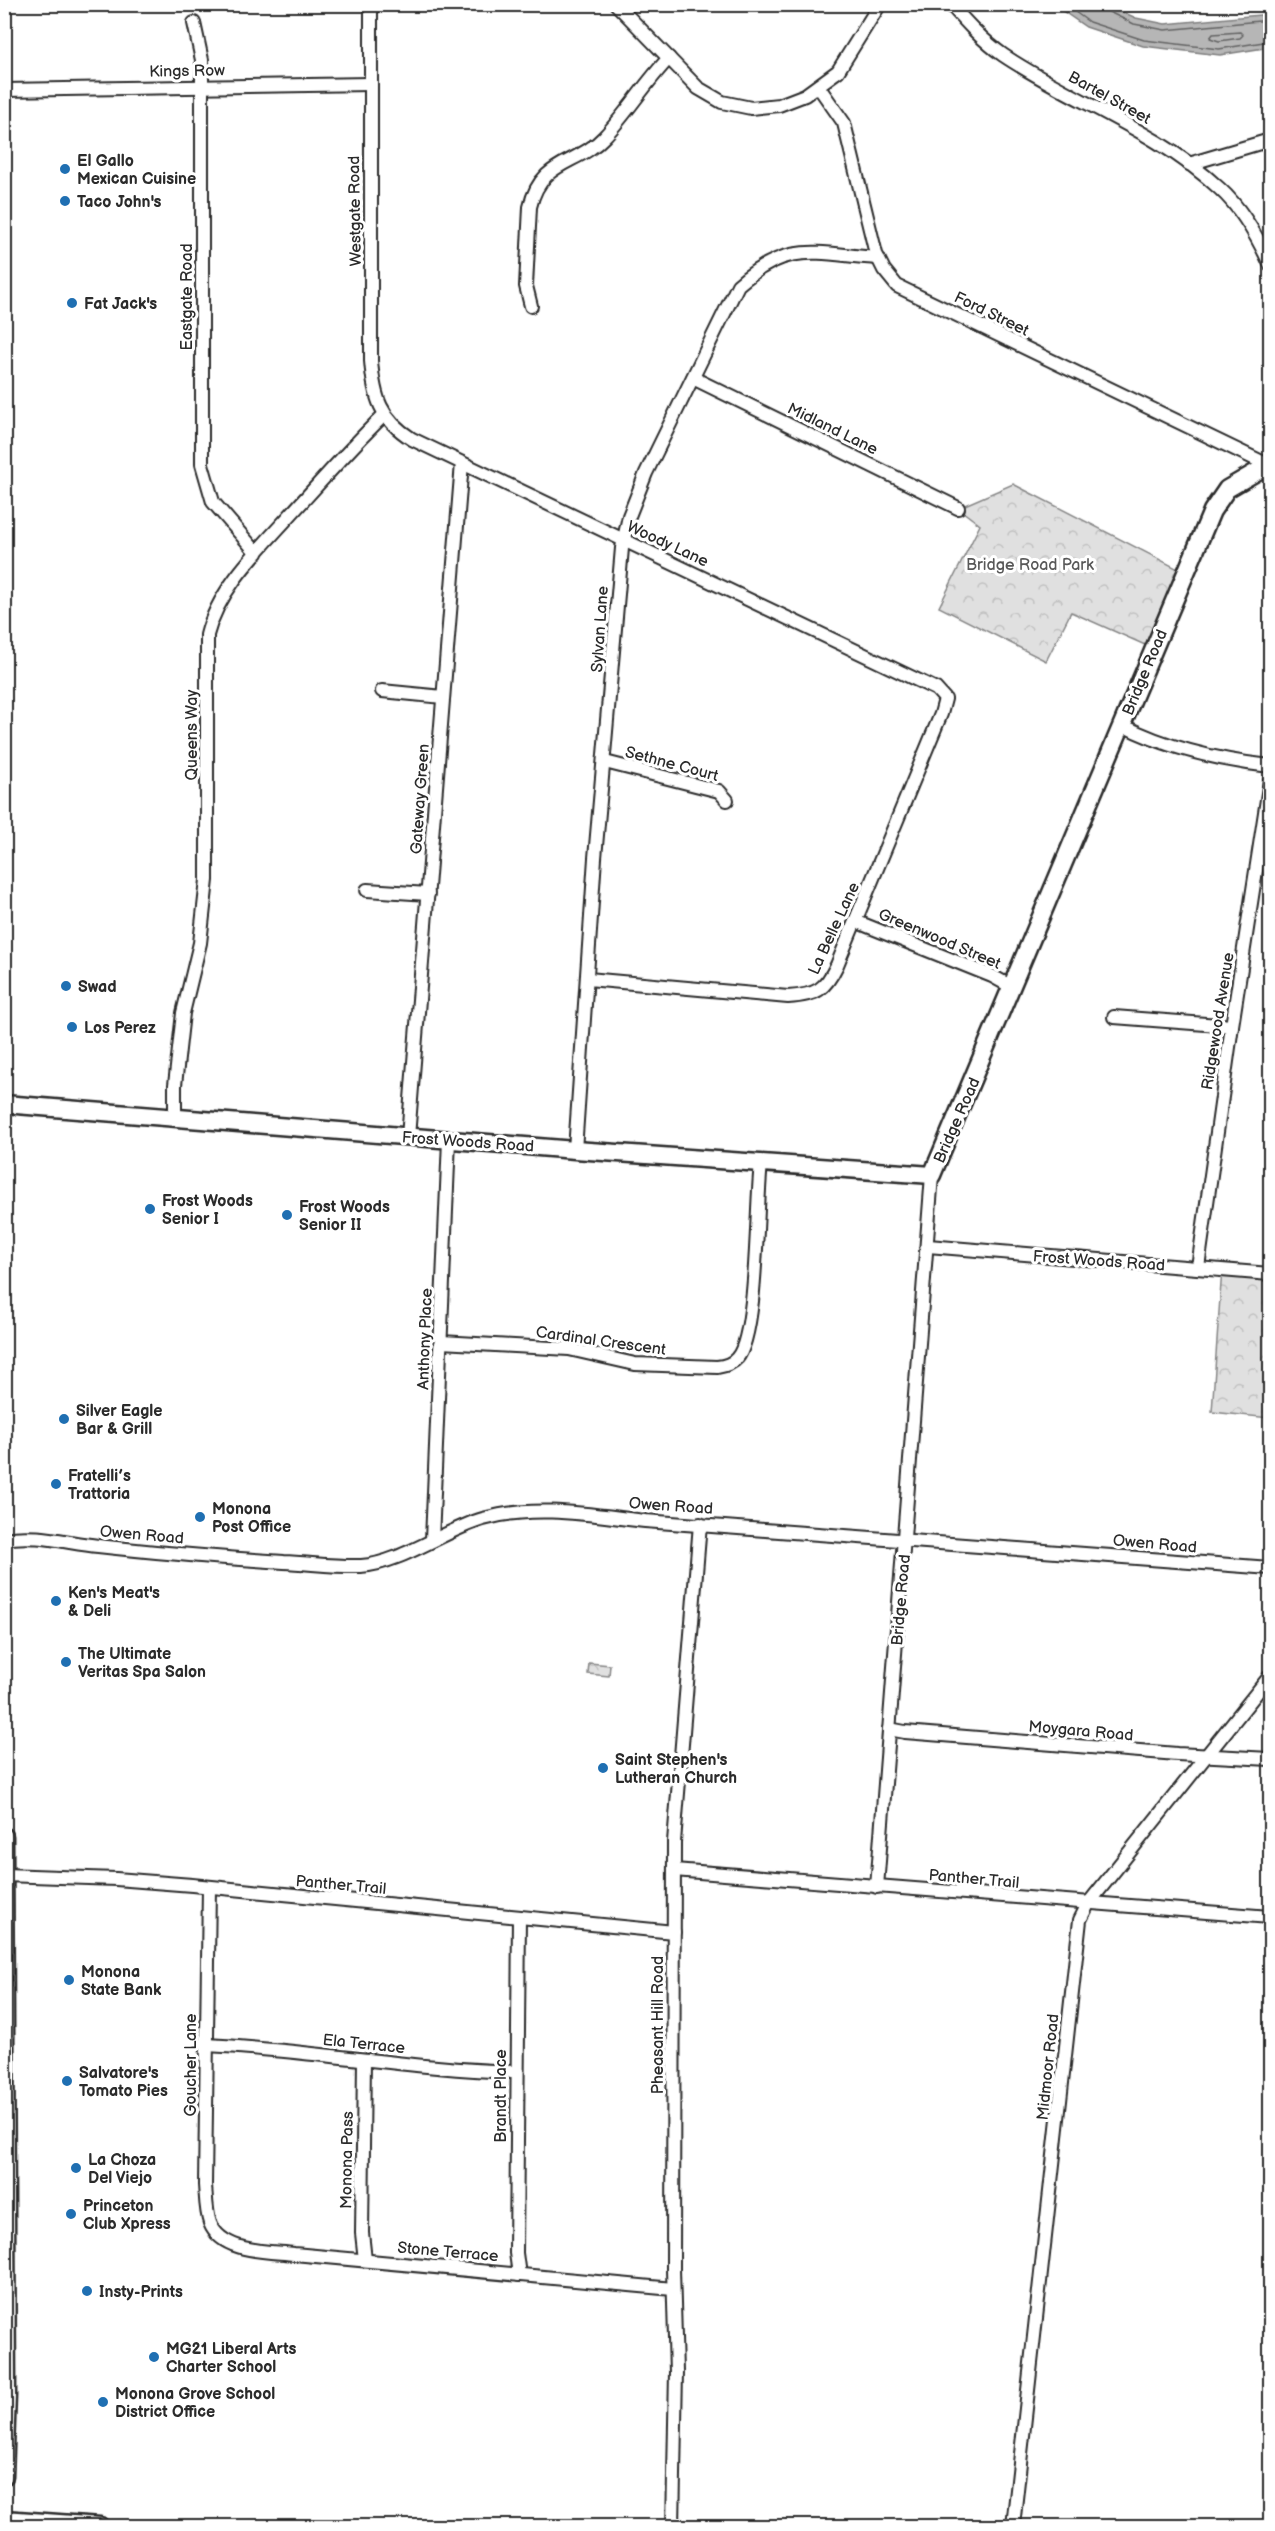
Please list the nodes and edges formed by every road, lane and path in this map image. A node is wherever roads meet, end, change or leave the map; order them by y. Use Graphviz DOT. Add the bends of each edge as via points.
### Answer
graph roads {
  1 [pos="371,4"];
  2 [pos="616,4"];
  3 [pos="880,4"];
  4 [pos="950,4"];
  5 [pos="194,23"];
  6 [pos="669,58"];
  7 [pos="370,84"];
  8 [pos="202,86"];
  9 [pos="818,86"];
  10 [pos="4,90"];
  11 [pos="1270,140"];
  12 [pos="1189,164"];
  13 [pos="878,258"];
  14 [pos="1270,264"];
  15 [pos="531,306"];
  16 [pos="693,378"];
  17 [pos="384,415"];
  18 [pos="462,463"];
  19 [pos="1270,465"];
  20 [pos="958,508"];
  21 [pos="623,540"];
  22 [pos="258,553"];
  23 [pos="382,691"];
  24 [pos="941,695"];
  25 [pos="443,696"];
  26 [pos="1122,725"];
  27 [pos="605,762"];
  28 [pos="1270,766"];
  29 [pos="1270,780"];
  30 [pos="727,800"];
  31 [pos="367,890"];
  32 [pos="428,894"];
  33 [pos="855,921"];
  34 [pos="588,979"];
  35 [pos="1012,987"];
  36 [pos="1114,1017"];
  37 [pos="1232,1026"];
  38 [pos="4,1104"];
  39 [pos="175,1116"];
  40 [pos="408,1137"];
  41 [pos="449,1140"];
  42 [pos="575,1150"];
  43 [pos="761,1164"];
  44 [pos="932,1175"];
  45 [pos="927,1246"];
  46 [pos="1198,1267"];
  47 [pos="1270,1274"];
  48 [pos="441,1342"];
  49 [pos="700,1524"];
  50 [pos="5,1539"];
  51 [pos="432,1540"];
  52 [pos="905,1540"];
  53 [pos="1270,1568"];
  54 [pos="1270,1676"];
  55 [pos="889,1729"];
  56 [pos="1208,1756"];
  57 [pos="1270,1759"];
  58 [pos="4,1836"];
  59 [pos="674,1870"];
  60 [pos="5,1875"];
  61 [pos="209,1887"];
  62 [pos="877,1887"];
  63 [pos="1088,1904"];
  64 [pos="519,1917"];
  65 [pos="1270,1917"];
  66 [pos="674,1932"];
  67 [pos="6,1954"];
  68 [pos="207,2045"];
  69 [pos="363,2060"];
  70 [pos="517,2072"];
  71 [pos="222,2238"];
  72 [pos="365,2260"];
  73 [pos="519,2275"];
  74 [pos="674,2289"];
  75 [pos="4,2476"];
  76 [pos="4,2519"];
  77 [pos="100,2526"];
  78 [pos="674,2526"];
  79 [pos="1013,2526"];
  1 -- 7 [label="street, Westgate Road"];
  2 -- 6 [label="street"];
  3 -- 9 [label="street" via="838,72"];
  4 -- 12 [label="street, Bartel Street" via="1004,55 1155,140"];
  5 -- 8 [label="street, Eastgate Road" via="202,60"];
  6 -- 9 [label="street" via="698,88 734,105 779,105"];
  6 -- 15 [label="street" via="602,139 551,171 532,195 526,286"];
  7 -- 8 [label="street, Kings Row"];
  7 -- 17 [label="street, Westgate Road" via="371,361 377,399"];
  8 -- 10 [label="street, Kings Row"];
  8 -- 22 [label="street, Eastgate Road" via="202,464 213,502"];
  9 -- 13 [label="street, Ford Street" via="844,123"];
  11 -- 12 [label="street"];
  12 -- 14 [label="street, Bartel Street" via="1227,197"];
  13 -- 16 [label="street, Sylvan Lane" via="791,254 764,264 738,285"];
  13 -- 19 [label="street, Ford Street" via="897,286"];
  16 -- 20 [label="street, Midland Lane"];
  16 -- 21 [label="street, Sylvan Lane" via="646,473"];
  17 -- 18 [label="street, Woody Lane" via="405,435"];
  17 -- 22 [label="street, Queens Way"];
  18 -- 21 [label="street, Woody Lane"];
  18 -- 25 [label="street, Gateway Green"];
  19 -- 26 [label="street, Bridge Road" via="1227,489 1212,511"];
  21 -- 24 [label="street, Woody Lane" via="936,689"];
  21 -- 27 [label="street, Sylvan Lane"];
  22 -- 39 [label="street, Queens Way" via="223,597 207,635 207,880 200,943 183,1013"];
  23 -- 25 [label="street"];
  24 -- 33 [label="street, La Belle Lane" via="945,699 942,714"];
  25 -- 32 [label="street, Gateway Green"];
  26 -- 28 [label="street" via="1184,750"];
  26 -- 35 [label="street, Bridge Road"];
  27 -- 30 [label="street, Sethne Court" via="719,791"];
  27 -- 34 [label="street, Sylvan Lane"];
  29 -- 37 [label="street, Ridgewood Avenue"];
  31 -- 32 [label="street"];
  32 -- 40 [label="street, Gateway Green"];
  33 -- 34 [label="street, La Belle Lane" via="829,982 810,994 788,997"];
  33 -- 35 [label="street, Greenwood Street"];
  34 -- 42 [label="street, Sylvan Lane"];
  35 -- 44 [label="street, Bridge Road"];
  36 -- 37 [label="street"];
  37 -- 46 [label="street, Ridgewood Avenue"];
  38 -- 39 [label="street, Frost Woods Road"];
  39 -- 40 [label="street, Frost Woods Road"];
  40 -- 41 [label="street, Frost Woods Road"];
  41 -- 42 [label="street, Frost Woods Road"];
  41 -- 48 [label="street, Anthony Place"];
  42 -- 43 [label="street, Frost Woods Road"];
  43 -- 44 [label="street, Frost Woods Road"];
  43 -- 48 [label="street, Cardinal Crescent" via="751,1319 744,1346 728,1365 635,1364 569,1349"];
  44 -- 45 [label="street, Bridge Road"];
  45 -- 46 [label="street, Frost Woods Road"];
  45 -- 52 [label="street, Bridge Road"];
  46 -- 47 [label="street, Frost Woods Road"];
  48 -- 51 [label="street, Anthony Place"];
  49 -- 51 [label="street, Owen Road" via="558,1511 524,1512 483,1519"];
  49 -- 52 [label="street, Owen Road"];
  49 -- 59 [label="street, Pheasant Hill Road"];
  50 -- 51 [label="street, Owen Road" via="16,1543 78,1544 362,1566"];
  52 -- 53 [label="street, Owen Road"];
  52 -- 55 [label="street, Bridge Road"];
  54 -- 56 [label="street, Midmoor Road"];
  55 -- 56 [label="street, Moygara Road"];
  55 -- 62 [label="street, Bridge Road"];
  56 -- 57 [label="street, Moygara Road"];
  56 -- 63 [label="street, Midmoor Road"];
  58 -- 60 [label="street"];
  59 -- 62 [label="street, Panther Trail"];
  59 -- 66 [label="street, Pheasant Hill Road"];
  60 -- 61 [label="street, Panther Trail"];
  60 -- 67 [label="street"];
  61 -- 64 [label="street, Panther Trail"];
  61 -- 68 [label="street, Goucher Lane"];
  62 -- 63 [label="street, Panther Trail"];
  63 -- 65 [label="street, Panther Trail"];
  63 -- 79 [label="street, Midmoor Road" via="1080,1920"];
  64 -- 66 [label="street, Panther Trail"];
  64 -- 70 [label="street, Brandt Place"];
  66 -- 74 [label="street, Pheasant Hill Road"];
  67 -- 75 [label="street"];
  68 -- 69 [label="street, Ela Terrace"];
  68 -- 71 [label="street, Goucher Lane" via="205,2185 209,2222"];
  69 -- 70 [label="street, Ela Terrace"];
  69 -- 72 [label="street, Monona Pass"];
  70 -- 73 [label="street, Brandt Place"];
  71 -- 72 [label="street, Stone Terrace" via="247,2248"];
  72 -- 73 [label="street, Stone Terrace"];
  73 -- 74 [label="street, Stone Terrace"];
  74 -- 78 [label="street, Pheasant Hill Road"];
  76 -- 77 [label="street"];
}
